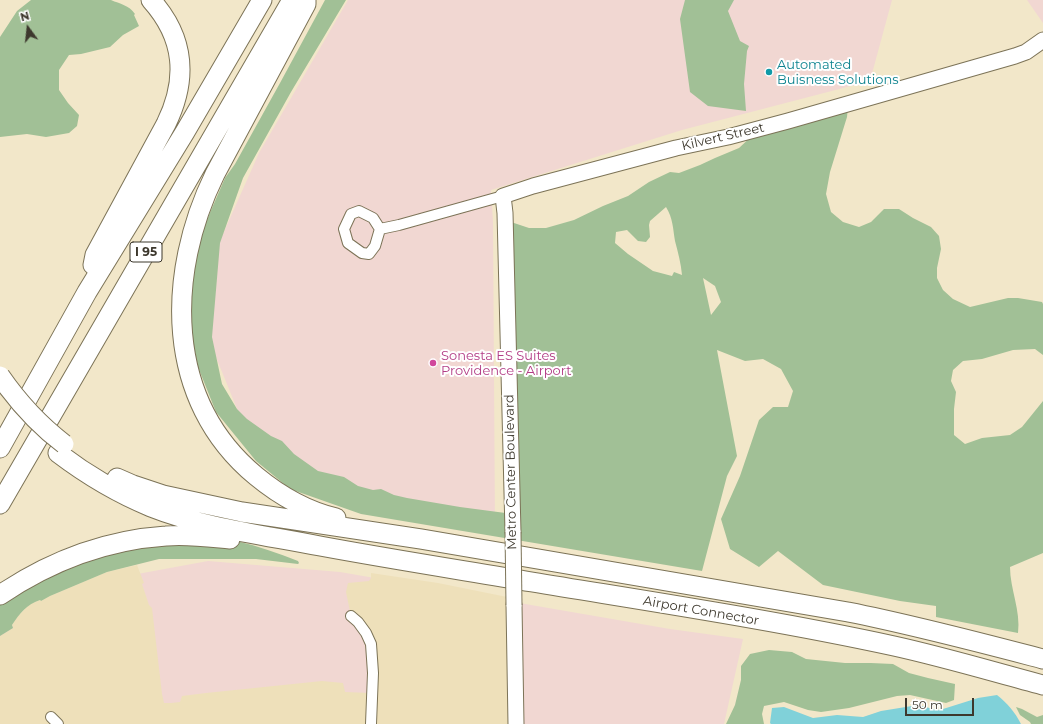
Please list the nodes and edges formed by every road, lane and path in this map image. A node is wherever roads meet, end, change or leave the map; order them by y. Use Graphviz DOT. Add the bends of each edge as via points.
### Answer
graph roads {
  1 [pos="151,0"];
  2 [pos="262,0"];
  3 [pos="292,0"];
  4 [pos="306,0"];
  5 [pos="1043,40"];
  6 [pos="503,196"];
  7 [pos="380,229"];
  8 [pos="87,292"];
  9 [pos="0,376"];
  10 [pos="0,395"];
  11 [pos="0,448"];
  12 [pos="61,449"];
  13 [pos="0,504"];
  14 [pos="421,539"];
  15 [pos="356,552"];
  16 [pos="0,595"];
  17 [pos="351,616"];
  18 [pos="1043,659"];
  19 [pos="1043,685"];
  20 [pos="371,724"];
  21 [pos="516,724"];
  1 -- 8 [label="highway" via="162,13 177,48 180,67 177,96 166,124 95,255"];
  2 -- 8 [label="highway, I 95"];
  3 -- 13 [label="highway, I 95"];
  4 -- 14 [label="highway" via="206,192 200,209 190,242 183,289 182,328 186,358 198,398 212,425 239,460 261,480 283,495 321,513"];
  5 -- 6 [label="street, Kilvert Street" via="1015,56 788,121 670,149"];
  6 -- 7 [label="street, Kilvert Street"];
  6 -- 21 [label="street, Metro Center Boulevard, bridge"];
  8 -- 11 [label="highway, I 95"];
  9 -- 12 [label="highway, bridge" via="14,396 47,430"];
  10 -- 12 [label="highway" via="45,442"];
  12 -- 14 [label="highway" via="133,485 194,503"];
  12 -- 15 [label="highway" via="76,466 114,490 153,508 233,530"];
  14 -- 18 [label="highway, Airport Connector" via="848,612 949,634"];
  15 -- 16 [label="highway" via="200,536 150,538 101,548 70,558 39,572"];
  15 -- 19 [label="highway, Airport Connector" via="825,632 926,654"];
  17 -- 20 [label="street" via="366,633 371,644"];
}
